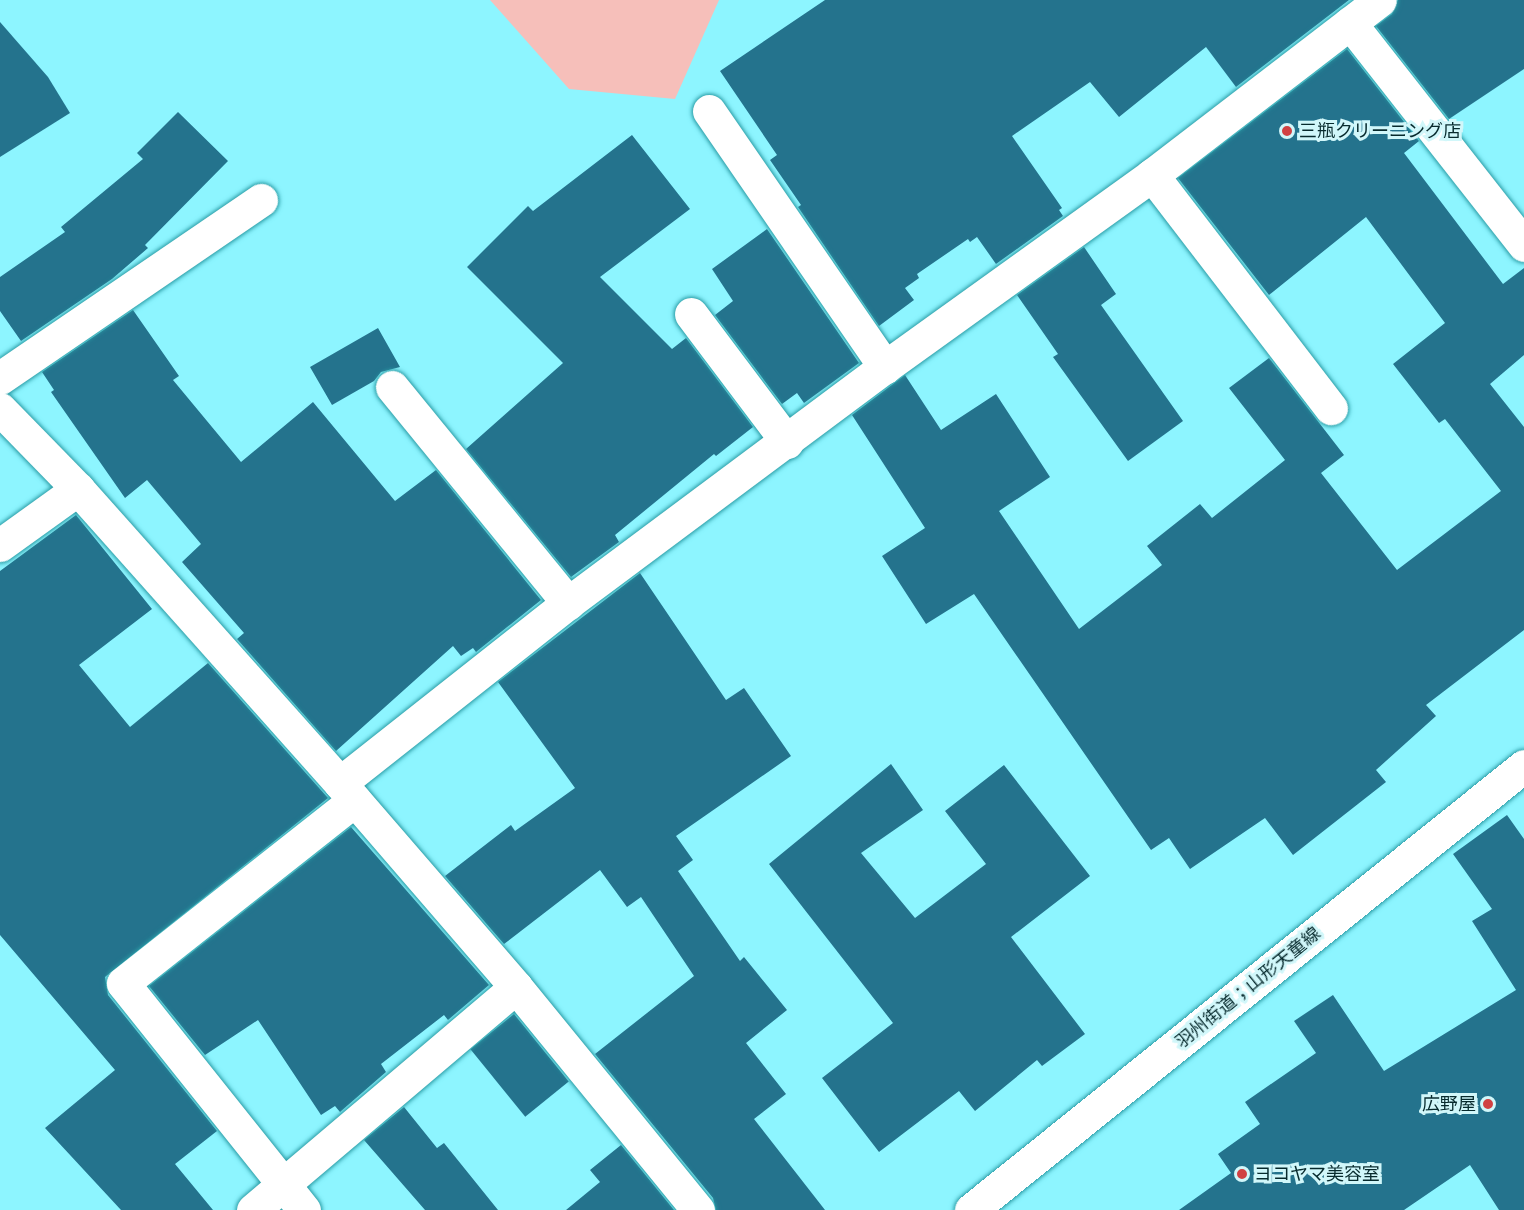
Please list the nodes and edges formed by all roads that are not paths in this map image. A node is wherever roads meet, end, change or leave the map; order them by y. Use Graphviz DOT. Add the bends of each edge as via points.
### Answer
graph roads {
  1 [pos="1380,0"];
  2 [pos="1350,23"];
  3 [pos="709,111"];
  4 [pos="1152,175"];
  5 [pos="261,200"];
  6 [pos="1524,245"];
  7 [pos="691,314"];
  8 [pos="885,367"];
  9 [pos="0,378"];
  10 [pos="392,387"];
  11 [pos="1331,408"];
  12 [pos="0,409"];
  13 [pos="787,442"];
  14 [pos="78,489"];
  15 [pos="0,545"];
  16 [pos="568,603"];
  17 [pos="1524,766"];
  18 [pos="347,791"];
  19 [pos="516,987"];
  20 [pos="283,1183"];
  21 [pos="253,1210"];
  22 [pos="304,1210"];
  23 [pos="698,1210"];
  24 [pos="971,1210"];
  1 -- 2 [label="main road"];
  2 -- 4 [label="main road"];
  2 -- 6 [label="main road"];
  3 -- 8 [label="main road"];
  4 -- 8 [label="main road"];
  4 -- 11 [label="main road"];
  5 -- 9 [label="main road"];
  7 -- 13 [label="main road"];
  8 -- 13 [label="main road"];
  10 -- 16 [label="main road"];
  12 -- 14 [label="main road"];
  13 -- 16 [label="main road"];
  14 -- 15 [label="main road"];
  14 -- 18 [label="main road"];
  16 -- 18 [label="main road"];
  17 -- 24 [label="main road, 羽州街道；山形天童線"];
  18 -- 19 [label="main road"];
  18 -- 20 [label="main road" via="123,983"];
  19 -- 20 [label="main road"];
  19 -- 23 [label="main road"];
  20 -- 21 [label="main road"];
  20 -- 22 [label="main road"];
}
